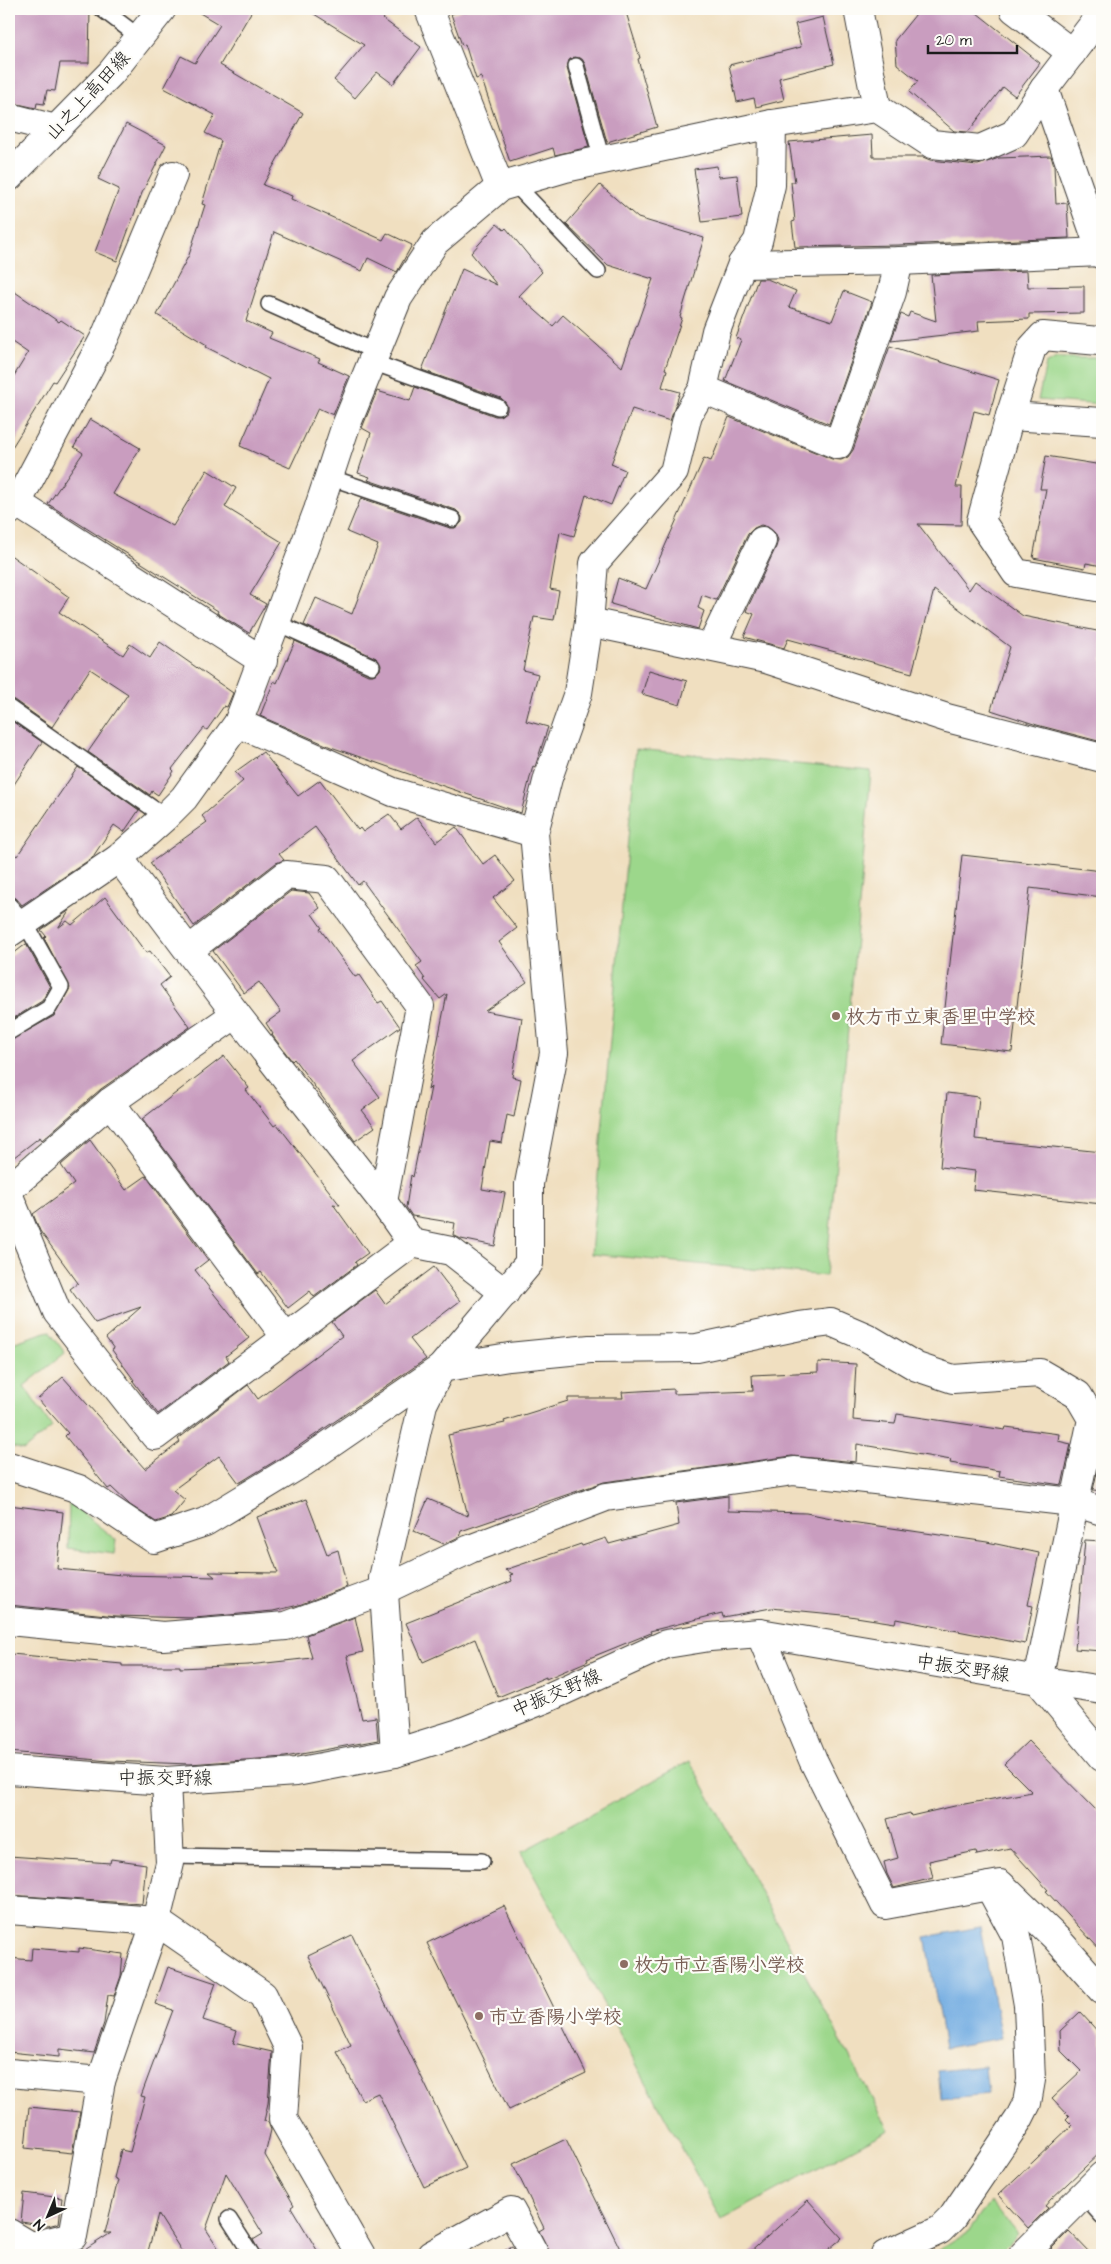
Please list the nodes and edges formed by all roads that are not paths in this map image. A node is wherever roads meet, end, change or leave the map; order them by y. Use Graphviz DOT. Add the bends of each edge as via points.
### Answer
graph roads {
  1 [pos="102,9"];
  2 [pos="162,9"];
  3 [pos="429,9"];
  4 [pos="858,9"];
  5 [pos="1014,9"];
  6 [pos="1102,13"];
  7 [pos="139,37"];
  8 [pos="1072,54"];
  9 [pos="576,66"];
  10 [pos="1044,90"];
  11 [pos="877,108"];
  12 [pos="9,117"];
  13 [pos="772,124"];
  14 [pos="56,129"];
  15 [pos="602,160"];
  16 [pos="173,175"];
  17 [pos="9,177"];
  18 [pos="507,185"];
  19 [pos="1102,254"];
  20 [pos="899,261"];
  21 [pos="742,264"];
  22 [pos="598,271"];
  23 [pos="269,304"];
  24 [pos="1102,339"];
  25 [pos="374,357"];
  26 [pos="703,389"];
  27 [pos="498,407"];
  28 [pos="1010,416"];
  29 [pos="1102,422"];
  30 [pos="329,477"];
  31 [pos="11,504"];
  32 [pos="453,520"];
  33 [pos="762,541"];
  34 [pos="1102,588"];
  35 [pos="589,622"];
  36 [pos="277,623"];
  37 [pos="711,647"];
  38 [pos="263,660"];
  39 [pos="372,666"];
  40 [pos="9,708"];
  41 [pos="238,723"];
  42 [pos="1102,758"];
  43 [pos="166,818"];
  44 [pos="534,833"];
  45 [pos="118,858"];
  46 [pos="14,920"];
  47 [pos="189,950"];
  48 [pos="236,1014"];
  49 [pos="9,1032"];
  50 [pos="110,1102"];
  51 [pos="9,1189"];
  52 [pos="9,1196"];
  53 [pos="383,1202"];
  54 [pos="412,1243"];
  55 [pos="505,1292"];
  56 [pos="285,1336"];
  57 [pos="441,1368"];
  58 [pos="1097,1420"];
  59 [pos="9,1466"];
  60 [pos="1073,1502"];
  61 [pos="1102,1511"];
  62 [pos="384,1590"];
  63 [pos="9,1621"];
  64 [pos="760,1633"];
  65 [pos="1038,1680"];
  66 [pos="1102,1690"];
  67 [pos="395,1753"];
  68 [pos="1102,1758"];
  69 [pos="9,1770"];
  70 [pos="166,1781"];
  71 [pos="170,1856"];
  72 [pos="482,1861"];
  73 [pos="989,1886"];
  74 [pos="9,1910"];
  75 [pos="156,1921"];
  76 [pos="1102,1990"];
  77 [pos="9,2073"];
  78 [pos="101,2081"];
  79 [pos="1102,2176"];
  80 [pos="1083,2195"];
  81 [pos="1102,2216"];
  82 [pos="229,2219"];
  83 [pos="9,2233"];
  84 [pos="252,2255"];
  85 [pos="361,2255"];
  86 [pos="431,2255"];
  87 [pos="535,2255"];
  88 [pos="885,2255"];
  89 [pos="1023,2255"];
  1 -- 7 [label="lane"];
  2 -- 7 [label="street, 山之上高田線"];
  3 -- 18 [label="street"];
  4 -- 11 [label="street"];
  5 -- 8 [label="street"];
  6 -- 8 [label="street"];
  7 -- 14 [label="street, 山之上高田線" via="111,74"];
  8 -- 10 [label="street"];
  9 -- 15 [label="lane"];
  10 -- 11 [label="street" via="1014,134 980,149 932,144"];
  10 -- 19 [label="street"];
  11 -- 13 [label="street"];
  12 -- 14 [label="street"];
  13 -- 15 [label="street"];
  13 -- 21 [label="street" via="771,185 758,241"];
  14 -- 17 [label="street, 山之上高田線"];
  15 -- 18 [label="street"];
  16 -- 31 [label="street" via="105,337"];
  18 -- 22 [label="lane"];
  18 -- 25 [label="street" via="435,242 398,298"];
  19 -- 20 [label="street"];
  20 -- 21 [label="street"];
  20 -- 26 [label="street" via="892,292 838,446"];
  21 -- 26 [label="street" via="716,331"];
  23 -- 25 [label="lane"];
  24 -- 28 [label="street" via="1043,336 1032,348"];
  25 -- 27 [label="lane"];
  25 -- 30 [label="street"];
  26 -- 35 [label="street" via="688,414 674,472 594,563"];
  28 -- 29 [label="street"];
  28 -- 34 [label="street" via="981,521 1016,573"];
  30 -- 32 [label="lane"];
  30 -- 36 [label="street"];
  31 -- 38 [label="street"];
  33 -- 37 [label="street"];
  35 -- 37 [label="street"];
  35 -- 44 [label="street" via="578,693 548,778"];
  36 -- 38 [label="street"];
  36 -- 39 [label="lane"];
  37 -- 42 [label="street" via="766,659 947,718"];
  38 -- 41 [label="street"];
  40 -- 43 [label="lane"];
  41 -- 43 [label="street"];
  41 -- 44 [label="street" via="393,792"];
  43 -- 45 [label="street"];
  44 -- 55 [label="street" via="554,1053 529,1184 530,1263"];
  45 -- 46 [label="street"];
  45 -- 47 [label="street"];
  46 -- 49 [label="lane" via="61,987 49,1008"];
  47 -- 48 [label="street"];
  47 -- 53 [label="street" via="286,875 327,879 420,1006"];
  48 -- 50 [label="street"];
  48 -- 53 [label="street"];
  50 -- 51 [label="street"];
  50 -- 56 [label="street"];
  52 -- 56 [label="street" via="57,1312 155,1436"];
  53 -- 54 [label="street"];
  54 -- 55 [label="street" via="451,1251"];
  54 -- 56 [label="street"];
  55 -- 57 [label="street"];
  57 -- 58 [label="street" via="590,1349 697,1348 831,1322 866,1337 917,1367 953,1379 1040,1373 1078,1395"];
  57 -- 59 [label="street" via="304,1462 205,1522 154,1539 80,1489"];
  57 -- 62 [label="street" via="423,1404 383,1578"];
  58 -- 60 [label="street"];
  60 -- 61 [label="street"];
  60 -- 62 [label="street" via="794,1471 606,1497 470,1549"];
  60 -- 65 [label="street"];
  62 -- 63 [label="street" via="286,1626 163,1636"];
  62 -- 67 [label="street"];
  64 -- 65 [label="street, 中振交野線"];
  64 -- 67 [label="street, 中振交野線" via="666,1644 545,1699 459,1733"];
  64 -- 73 [label="street" via="813,1760 885,1905"];
  65 -- 66 [label="street, 中振交野線"];
  65 -- 68 [label="street"];
  67 -- 70 [label="street, 中振交野線" via="296,1772"];
  69 -- 70 [label="street, 中振交野線"];
  70 -- 71 [label="street"];
  71 -- 72 [label="lane"];
  71 -- 75 [label="street"];
  73 -- 76 [label="street" via="1000,1884 1056,1938"];
  73 -- 88 [label="street" via="1016,1936 1028,2004 1030,2080 1027,2103 952,2218 932,2236"];
  74 -- 75 [label="street"];
  75 -- 78 [label="street"];
  75 -- 85 [label="street" via="263,1995 288,2048 283,2119"];
  77 -- 78 [label="street"];
  78 -- 83 [label="street" via="73,2236 31,2246"];
  79 -- 80 [label="street"];
  80 -- 81 [label="lane"];
  80 -- 89 [label="street"];
  82 -- 84 [label="lane"];
  86 -- 87 [label="street" via="511,2211"];
}
